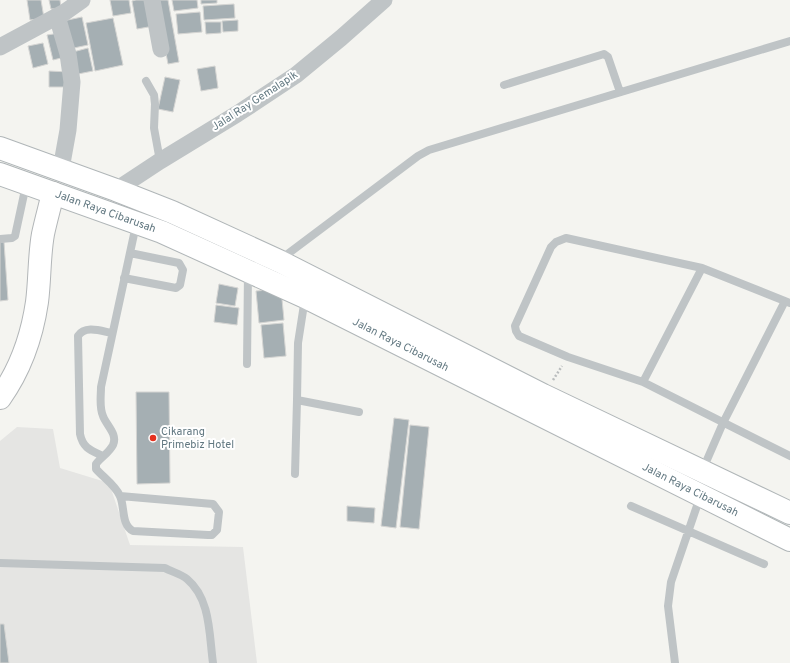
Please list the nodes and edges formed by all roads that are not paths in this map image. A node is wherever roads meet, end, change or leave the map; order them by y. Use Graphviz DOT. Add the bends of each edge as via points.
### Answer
graph roads {
  1 [pos="82,0"];
  2 [pos="152,0"];
  3 [pos="378,2"];
  4 [pos="57,16"];
  5 [pos="790,41"];
  6 [pos="0,47"];
  7 [pos="161,49"];
  8 [pos="146,81"];
  9 [pos="504,85"];
  10 [pos="620,92"];
  11 [pos="0,148"];
  12 [pos="160,161"];
  13 [pos="62,169"];
  14 [pos="0,174"];
  15 [pos="26,182"];
  16 [pos="116,190"];
  17 [pos="53,193"];
  18 [pos="110,212"];
  19 [pos="137,222"];
  20 [pos="0,239"];
  21 [pos="130,253"];
  22 [pos="279,261"];
  23 [pos="702,268"];
  24 [pos="248,272"];
  25 [pos="124,278"];
  26 [pos="305,297"];
  27 [pos="787,302"];
  28 [pos="112,333"];
  29 [pos="247,364"];
  30 [pos="643,382"];
  31 [pos="0,398"];
  32 [pos="297,400"];
  33 [pos="359,412"];
  34 [pos="724,423"];
  35 [pos="103,456"];
  36 [pos="790,456"];
  37 [pos="702,471"];
  38 [pos="294,474"];
  39 [pos="120,496"];
  40 [pos="701,496"];
  41 [pos="631,506"];
  42 [pos="790,514"];
  43 [pos="688,531"];
  44 [pos="790,540"];
  45 [pos="0,563"];
  46 [pos="764,564"];
  47 [pos="213,663"];
  48 [pos="675,663"];
  1 -- 4 [label="street"];
  2 -- 7 [label="street"];
  3 -- 12 [label="street, Jalal Ray Gemalapik" via="296,75"];
  4 -- 6 [label="street"];
  4 -- 13 [label="street" via="68,54 72,82"];
  5 -- 10 [label="lane"];
  8 -- 12 [label="lane" via="154,95 154,128"];
  9 -- 10 [label="lane" via="604,54 608,57"];
  10 -- 22 [label="lane" via="429,150"];
  11 -- 13 [label="main road, Jalan Raya Cibarusah"];
  12 -- 16 [label="street, Jalal Ray Gemalapik"];
  13 -- 16 [label="main road, Jalan Raya Cibarusah"];
  14 -- 15 [label="main road, Jalan Raya Cibarusah"];
  15 -- 17 [label="main road, Jalan Raya Cibarusah"];
  15 -- 20 [label="lane" via="15,236"];
  16 -- 18 [label="main road"];
  16 -- 22 [label="main road, Jalan Raya Cibarusah" via="172,212"];
  17 -- 18 [label="main road, Jalan Raya Cibarusah"];
  17 -- 31 [label="main road" via="43,235 33,327 23,356"];
  18 -- 19 [label="main road, Jalan Raya Cibarusah"];
  19 -- 21 [label="lane"];
  19 -- 24 [label="main road, Jalan Raya Cibarusah"];
  21 -- 25 [label="lane"];
  21 -- 25 [label="lane" via="179,263 183,270 180,285 176,288"];
  22 -- 37 [label="main road, Jalan Raya Cibarusah" via="543,395"];
  23 -- 27 [label="lane"];
  23 -- 30 [label="lane"];
  23 -- 30 [label="lane" via="566,238 551,247 515,326 519,336 568,357"];
  24 -- 26 [label="main road, Jalan Raya Cibarusah"];
  24 -- 29 [label="lane"];
  25 -- 28 [label="lane"];
  26 -- 32 [label="lane" via="298,343"];
  26 -- 40 [label="main road, Jalan Raya Cibarusah"];
  27 -- 34 [label="lane"];
  28 -- 35 [label="lane" via="101,387 101,408 102,416 114,435 114,440 109,451"];
  28 -- 35 [label="lane" via="84,330 78,336 80,434 87,448"];
  30 -- 34 [label="lane"];
  32 -- 33 [label="lane"];
  32 -- 38 [label="lane"];
  34 -- 36 [label="lane"];
  34 -- 37 [label="lane"];
  35 -- 39 [label="lane" via="96,464 96,469 115,487"];
  37 -- 42 [label="main road, Jalan Raya Cibarusah"];
  39 -- 39 [label="lane" via="127,526 133,531 212,535 217,530 218,512 213,504"];
  40 -- 43 [label="lane"];
  40 -- 44 [label="main road, Jalan Raya Cibarusah"];
  41 -- 43 [label="lane"];
  43 -- 46 [label="lane"];
  43 -- 48 [label="lane" via="671,582 668,606"];
  45 -- 47 [label="lane" via="165,568 186,578 198,590 206,608"];
}
